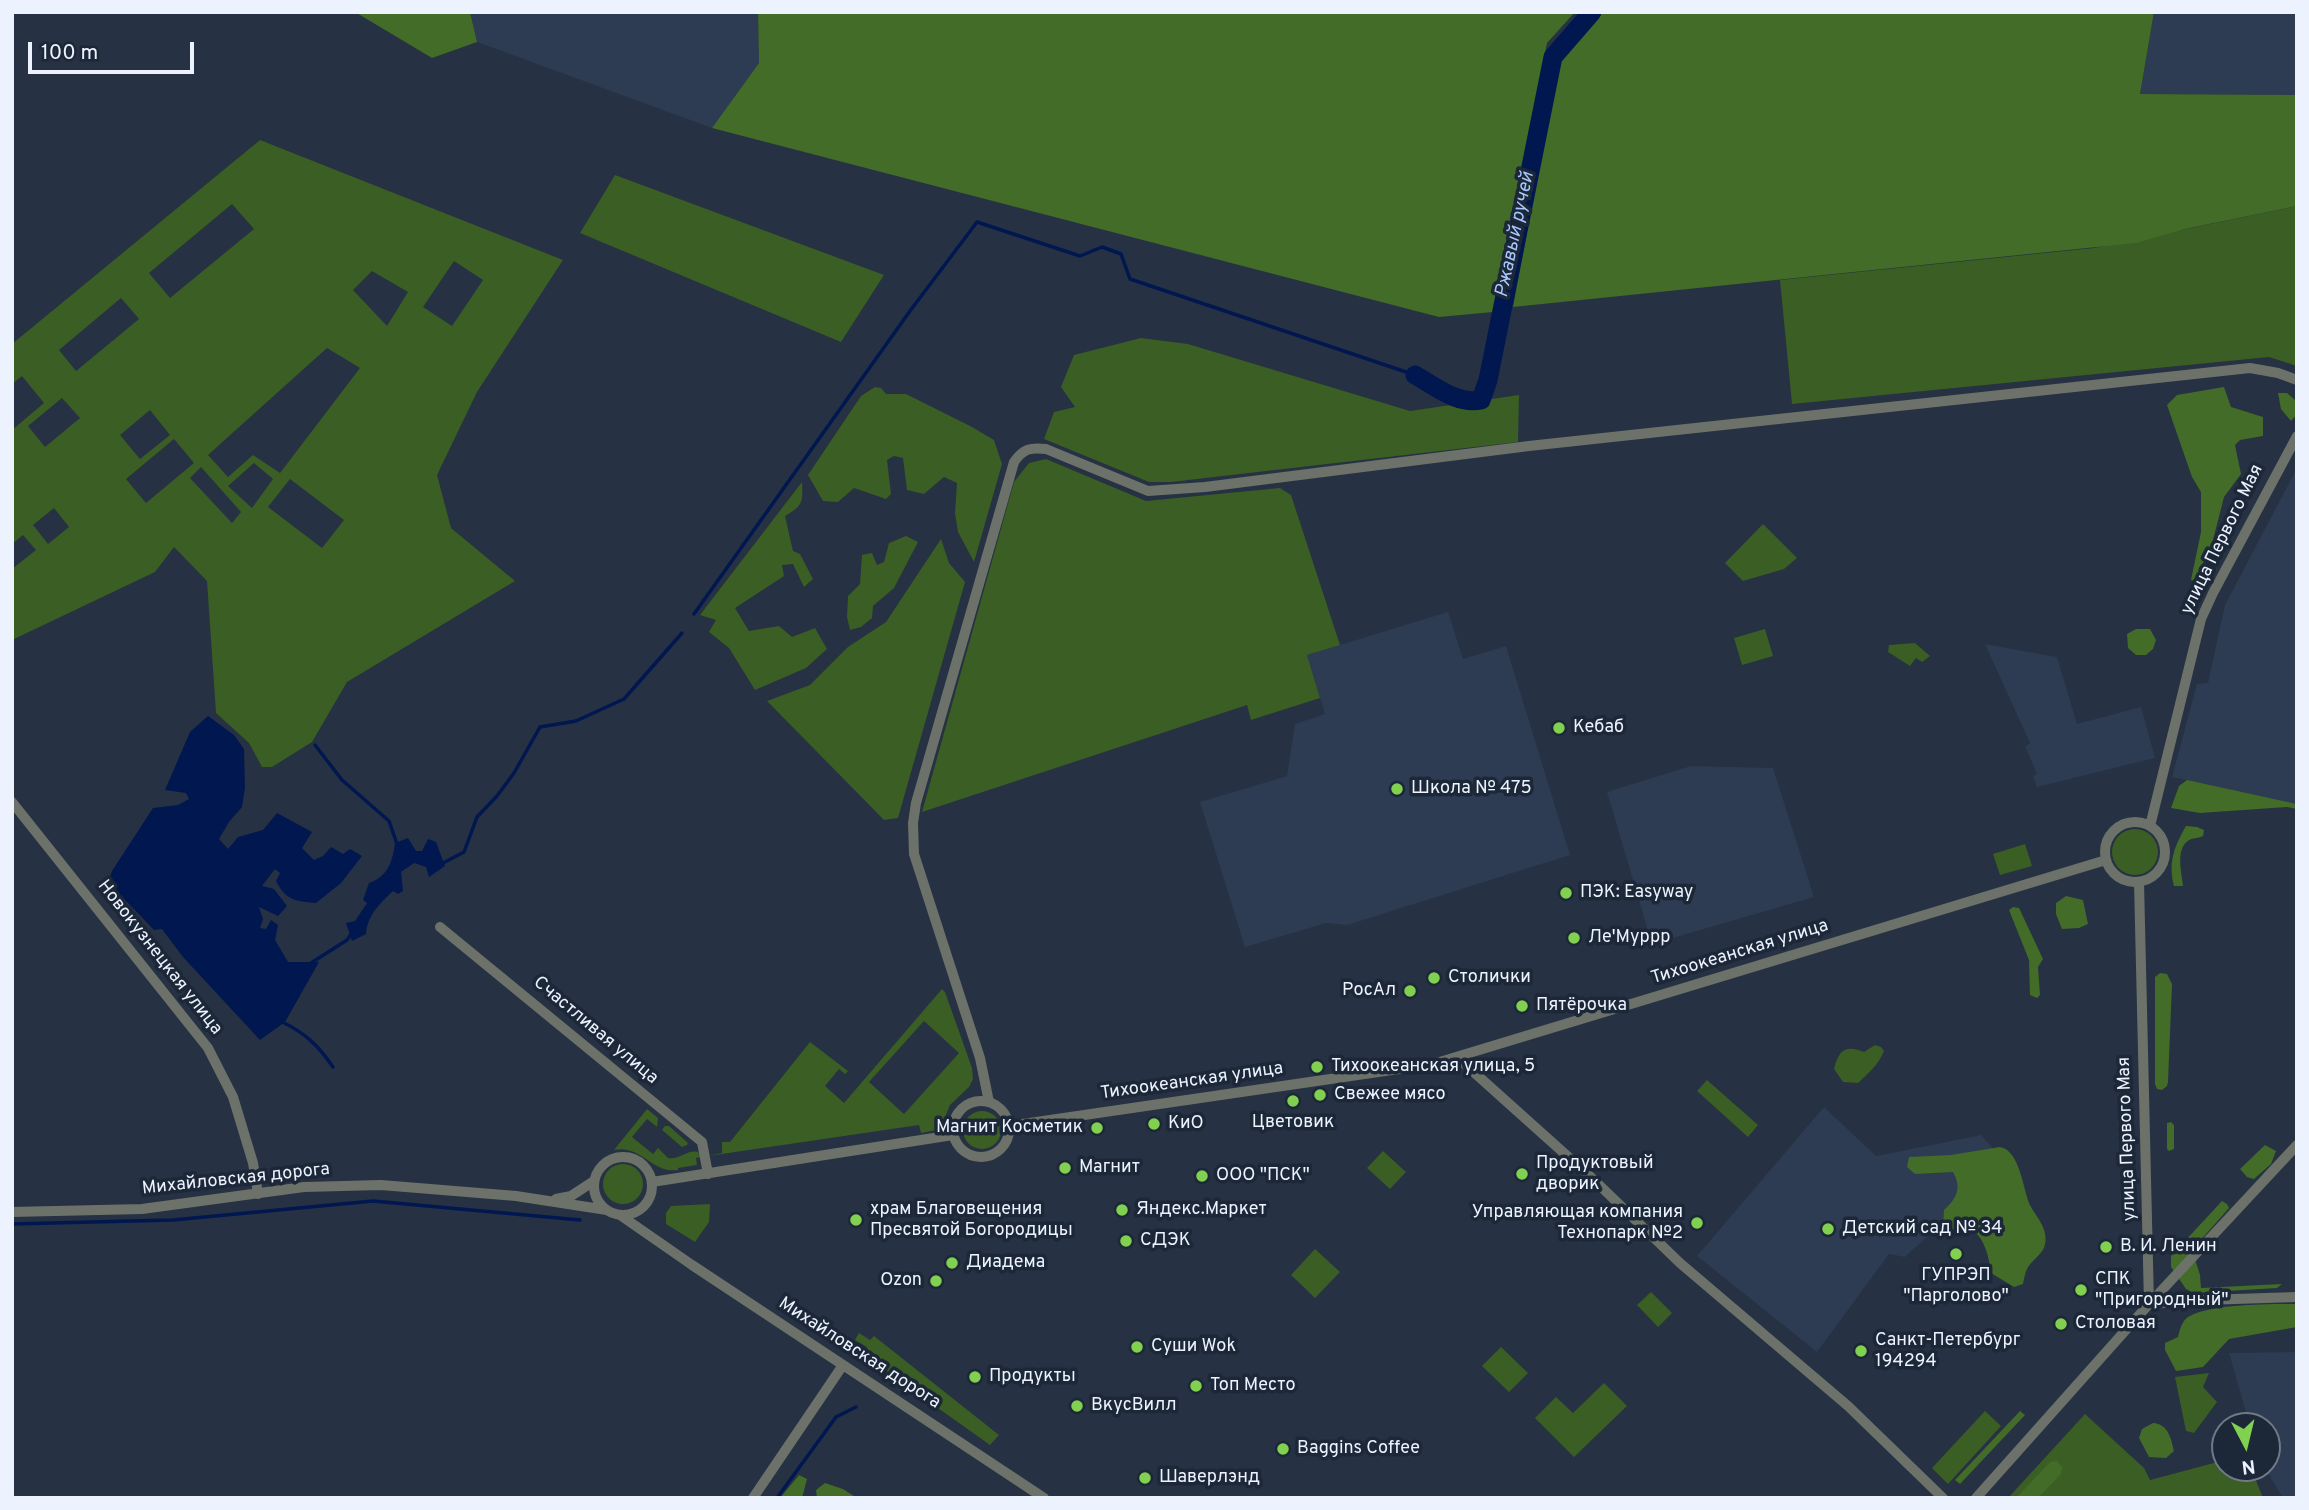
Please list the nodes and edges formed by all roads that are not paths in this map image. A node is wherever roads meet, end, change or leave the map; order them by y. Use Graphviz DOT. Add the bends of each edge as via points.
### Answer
graph roads {
  1 [pos="2297,380"];
  2 [pos="2297,436"];
  3 [pos="12,803"];
  4 [pos="2150,826"];
  5 [pos="2106,860"];
  6 [pos="2139,882"];
  7 [pos="440,927"];
  8 [pos="1458,1058"];
  9 [pos="989,1102"];
  10 [pos="1009,1126"];
  11 [pos="953,1135"];
  12 [pos="2297,1145"];
  13 [pos="708,1174"];
  14 [pos="594,1181"];
  15 [pos="652,1182"];
  16 [pos="258,1194"];
  17 [pos="548,1200"];
  18 [pos="648,1202"];
  19 [pos="607,1210"];
  20 [pos="12,1212"];
  21 [pos="620,1215"];
  22 [pos="655,1240"];
  23 [pos="2297,1297"];
  24 [pos="2149,1304"];
  25 [pos="843,1365"];
  26 [pos="753,1498"];
  27 [pos="1044,1498"];
  28 [pos="1943,1498"];
  29 [pos="1976,1498"];
  1 -- 9 [label="street" via="2250,368 1149,491 1046,449 1022,451 1014,462 913,823 914,855 980,1058"];
  2 -- 4 [label="street, улица Первого Мая" via="2202,619"];
  3 -- 16 [label="street, Новокузнецкая улица" via="208,1048 233,1097"];
  4 -- 5 [label="street" via="2127,824 2117,829 2109,838"];
  4 -- 6 [label="street" via="2162,840 2164,858 2155,874"];
  5 -- 6 [label="street" via="2118,877"];
  5 -- 8 [label="street, Тихоокеанская улица"];
  6 -- 24 [label="street, улица Первого Мая"];
  7 -- 13 [label="street, Счастливая улица" via="702,1142"];
  8 -- 10 [label="street, Тихоокеанская улица"];
  8 -- 28 [label="street" via="1681,1263 1848,1406"];
  9 -- 10 [label="street" via="1002,1111"];
  9 -- 11 [label="street" via="977,1101 957,1113"];
  10 -- 11 [label="street" via="1003,1147 983,1157 963,1152"];
  11 -- 13 [label="street"];
  12 -- 24 [label="street"];
  13 -- 15 [label="street"];
  14 -- 15 [label="street" via="604,1163 624,1157 643,1165"];
  14 -- 17 [label="street, Михайловская дорога" via="571,1196"];
  14 -- 19 [label="street" via="596,1198"];
  15 -- 18 [label="street"];
  16 -- 17 [label="street, Михайловская дорога" via="319,1186 381,1185"];
  16 -- 20 [label="street, Михайловская дорога" via="142,1209"];
  17 -- 19 [label="street, Михайловская дорога"];
  18 -- 21 [label="street" via="638,1211"];
  18 -- 22 [label="street" via="646,1223"];
  19 -- 21 [label="street"];
  21 -- 22 [label="street, Михайловская дорога"];
  22 -- 25 [label="street, Михайловская дорога"];
  23 -- 24 [label="street"];
  24 -- 29 [label="street"];
  25 -- 26 [label="street"];
  25 -- 27 [label="street, Михайловская дорога"];
}
